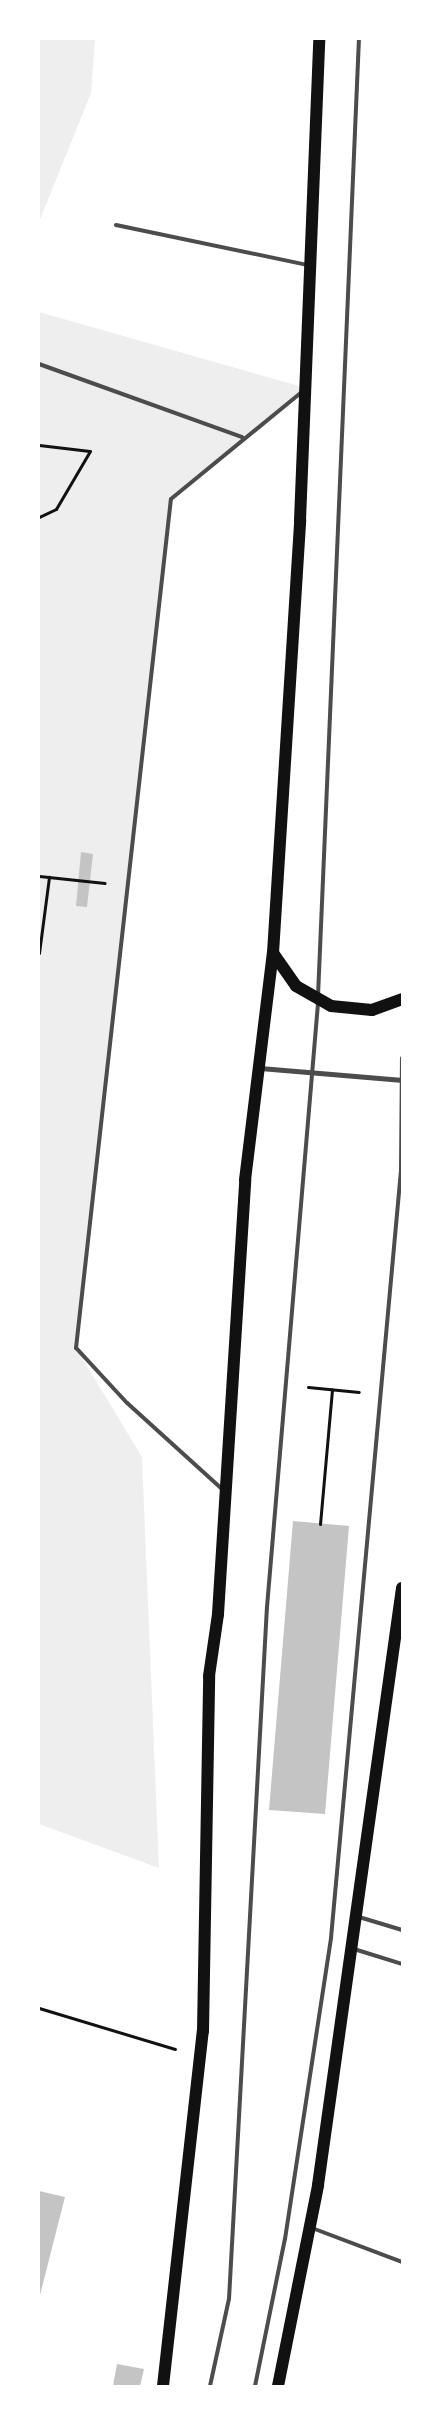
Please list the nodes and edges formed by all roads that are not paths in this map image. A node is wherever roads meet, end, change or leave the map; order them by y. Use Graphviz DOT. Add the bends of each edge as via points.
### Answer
graph roads {
  1 [pos="319,39"];
  2 [pos="360,39"];
  3 [pos="116,225"];
  4 [pos="311,266"];
  5 [pos="39,364"];
  6 [pos="306,388"];
  7 [pos="242,437"];
  8 [pos="273,953"];
  9 [pos="402,999"];
  10 [pos="318,1000"];
  11 [pos="402,1058"];
  12 [pos="260,1068"];
  13 [pos="314,1072"];
  14 [pos="402,1079"];
  15 [pos="226,1492"];
  16 [pos="402,1588"];
  17 [pos="356,1916"];
  18 [pos="402,1930"];
  19 [pos="351,1948"];
  20 [pos="402,1964"];
  21 [pos="310,2227"];
  22 [pos="402,2262"];
  23 [pos="163,2386"];
  24 [pos="210,2386"];
  25 [pos="255,2386"];
  26 [pos="278,2386"];
  1 -- 4 [label="main road"];
  2 -- 10 [label="lane"];
  3 -- 4 [label="lane"];
  4 -- 6 [label="main road"];
  5 -- 7 [label="lane"];
  6 -- 7 [label="lane"];
  6 -- 8 [label="main road"];
  7 -- 15 [label="lane" via="171,499 76,1348 127,1403"];
  8 -- 10 [label="main road" via="296,986"];
  8 -- 12 [label="main road"];
  9 -- 10 [label="main road" via="372,1010 351,1010"];
  10 -- 13 [label="lane"];
  11 -- 14 [label="lane"];
  12 -- 13 [label="street"];
  12 -- 15 [label="main road" via="245,1180"];
  13 -- 14 [label="street"];
  13 -- 24 [label="lane" via="265,1636 229,2290"];
  14 -- 25 [label="lane" via="401,1170 331,1938 285,2239"];
  15 -- 23 [label="main road" via="209,1676 200,2056"];
  16 -- 17 [label="main road"];
  17 -- 18 [label="lane"];
  17 -- 19 [label="main road"];
  19 -- 20 [label="lane"];
  19 -- 21 [label="main road"];
  21 -- 22 [label="lane"];
  21 -- 26 [label="main road"];
}
